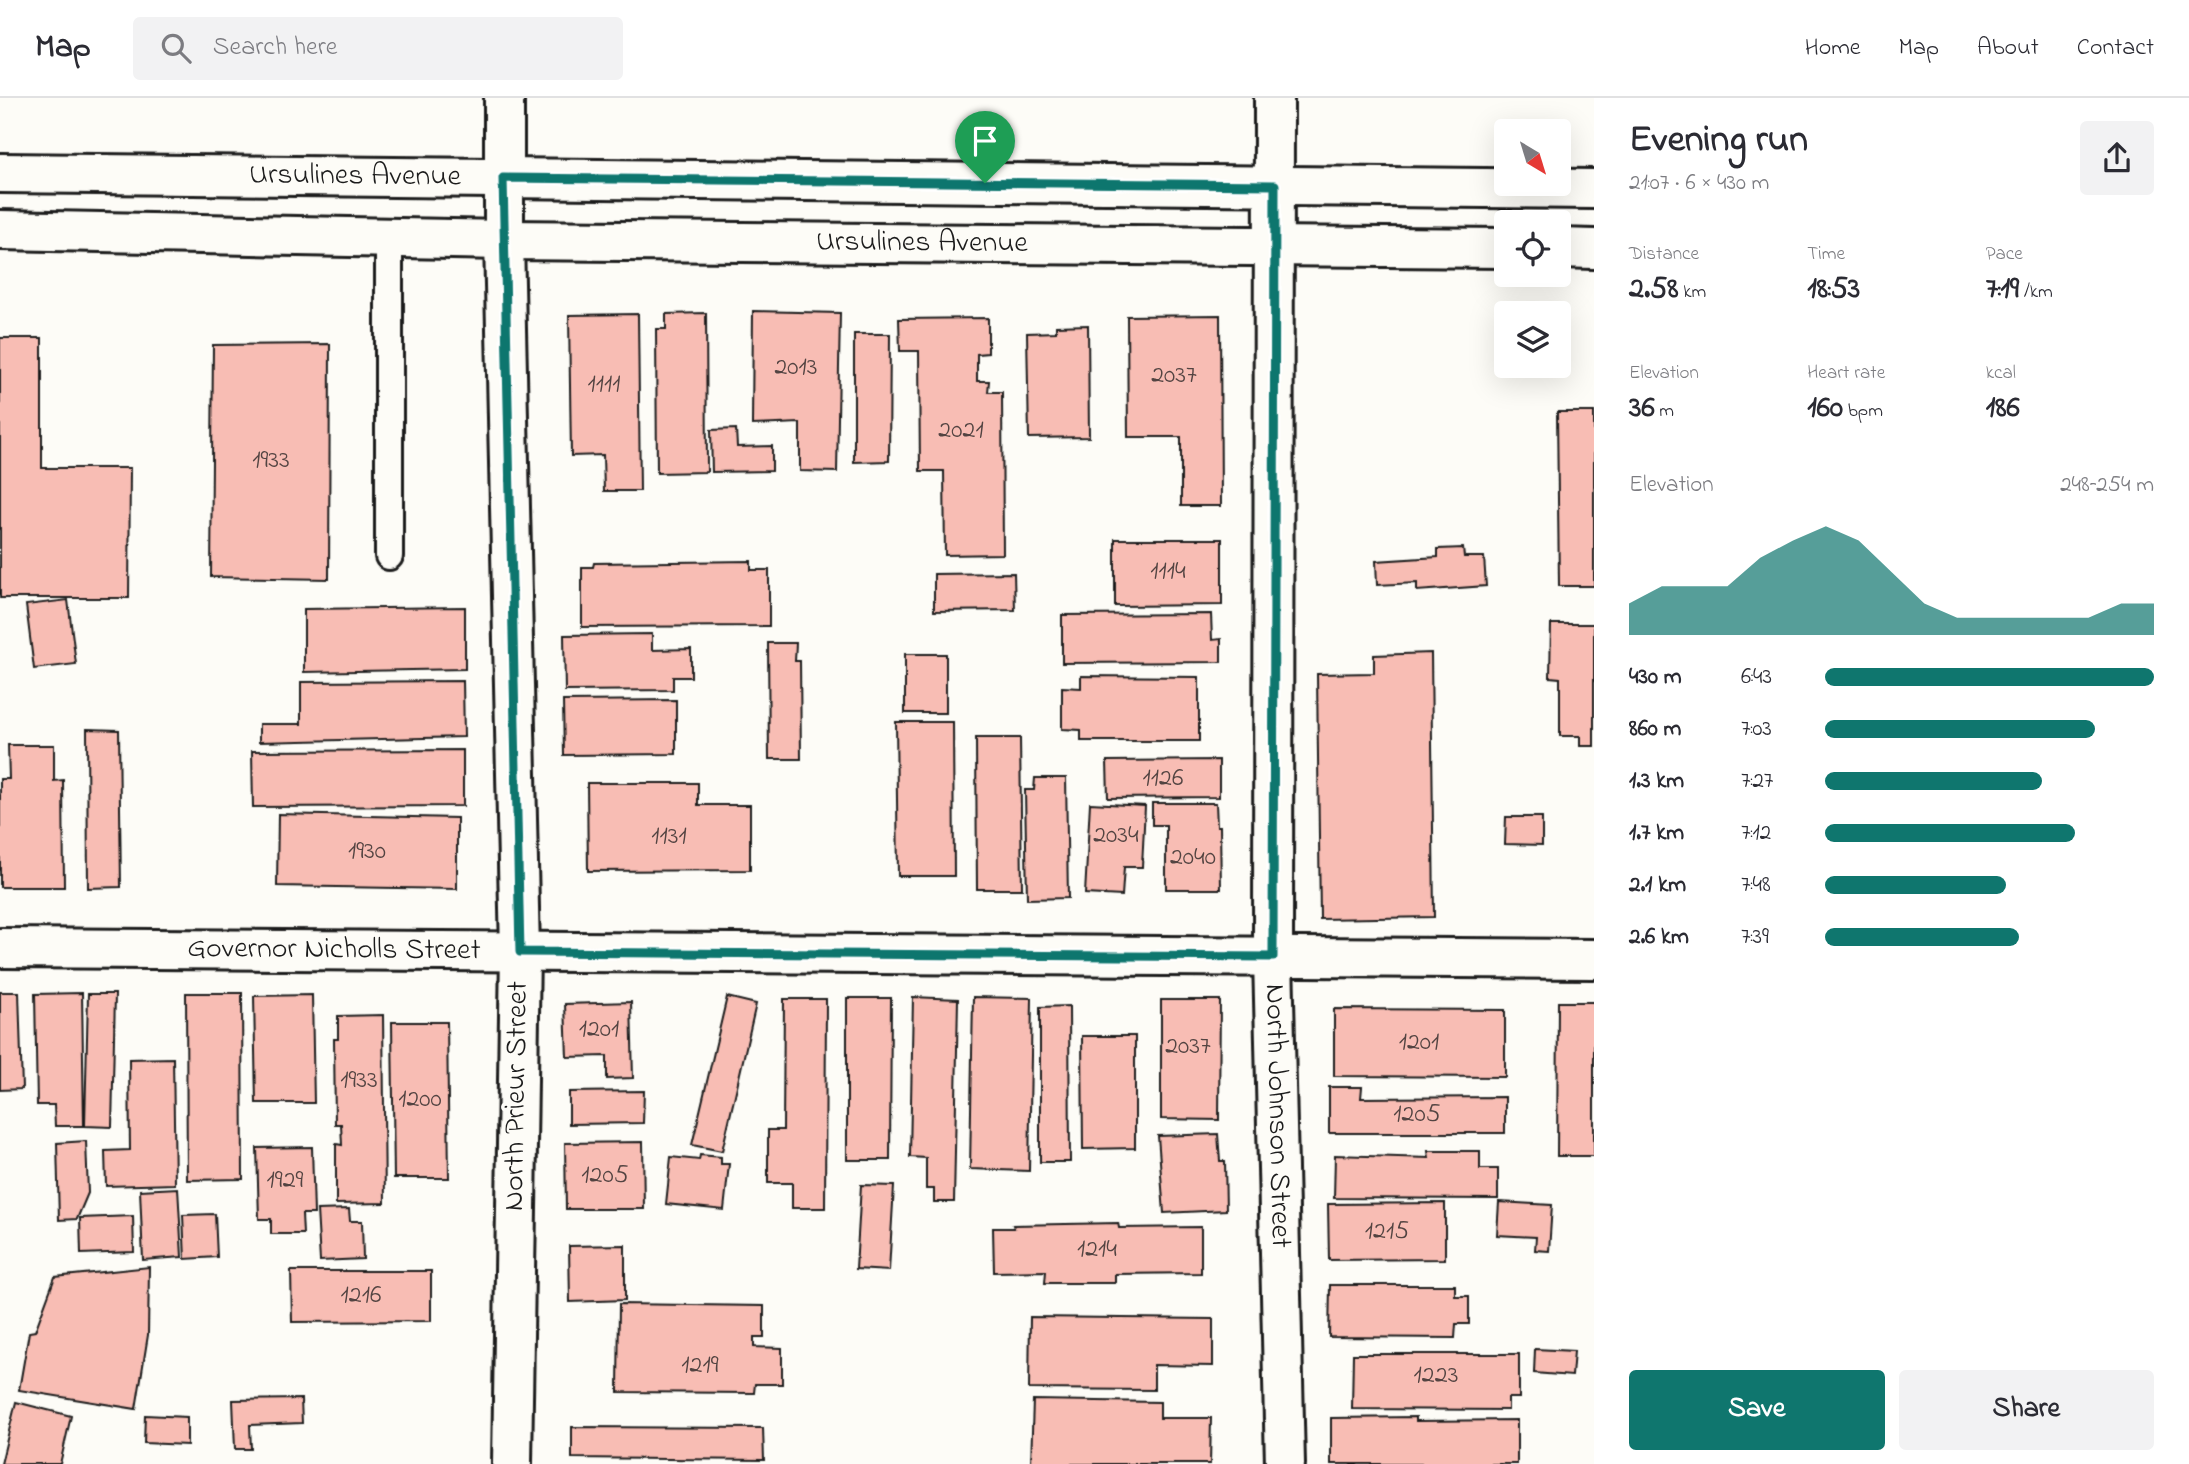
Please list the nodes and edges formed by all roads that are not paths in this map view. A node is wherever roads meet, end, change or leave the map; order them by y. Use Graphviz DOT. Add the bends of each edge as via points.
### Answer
graph roads {
  1 [pos="504,98"];
  2 [pos="1274,98"];
  3 [pos="0,173"];
  4 [pos="503,178"];
  5 [pos="1275,185"];
  6 [pos="1594,189"];
  7 [pos="0,230"];
  8 [pos="389,237"];
  9 [pos="504,240"];
  10 [pos="1274,245"];
  11 [pos="1494,248"];
  12 [pos="1571,248"];
  13 [pos="1594,249"];
  14 [pos="389,556"];
  15 [pos="0,948"];
  16 [pos="520,952"];
  17 [pos="1273,957"];
  18 [pos="1594,959"];
  19 [pos="512,1464"];
  20 [pos="1285,1464"];
  1 -- 4 [label="street, North Prieur Street"];
  2 -- 5 [label="street, North Johnson Street"];
  3 -- 4 [label="street, Ursulines Avenue"];
  4 -- 5 [label="street, Ursulines Avenue"];
  4 -- 9 [label="street, North Prieur Street"];
  5 -- 6 [label="street, Ursulines Avenue"];
  5 -- 10 [label="street, North Johnson Street"];
  7 -- 8 [label="street, Ursulines Avenue"];
  8 -- 9 [label="street, Ursulines Avenue"];
  8 -- 14 [label="lane"];
  9 -- 10 [label="street, Ursulines Avenue"];
  9 -- 16 [label="street, North Prieur Street"];
  10 -- 11 [label="street, Ursulines Avenue"];
  10 -- 17 [label="street, North Johnson Street"];
  12 -- 13 [label="street"];
  15 -- 16 [label="street, Governor Nicholls Street"];
  16 -- 17 [label="street, Governor Nicholls Street"];
  16 -- 19 [label="street, North Prieur Street"];
  17 -- 18 [label="street, Governor Nicholls Street"];
  17 -- 20 [label="street, North Johnson Street"];
}
